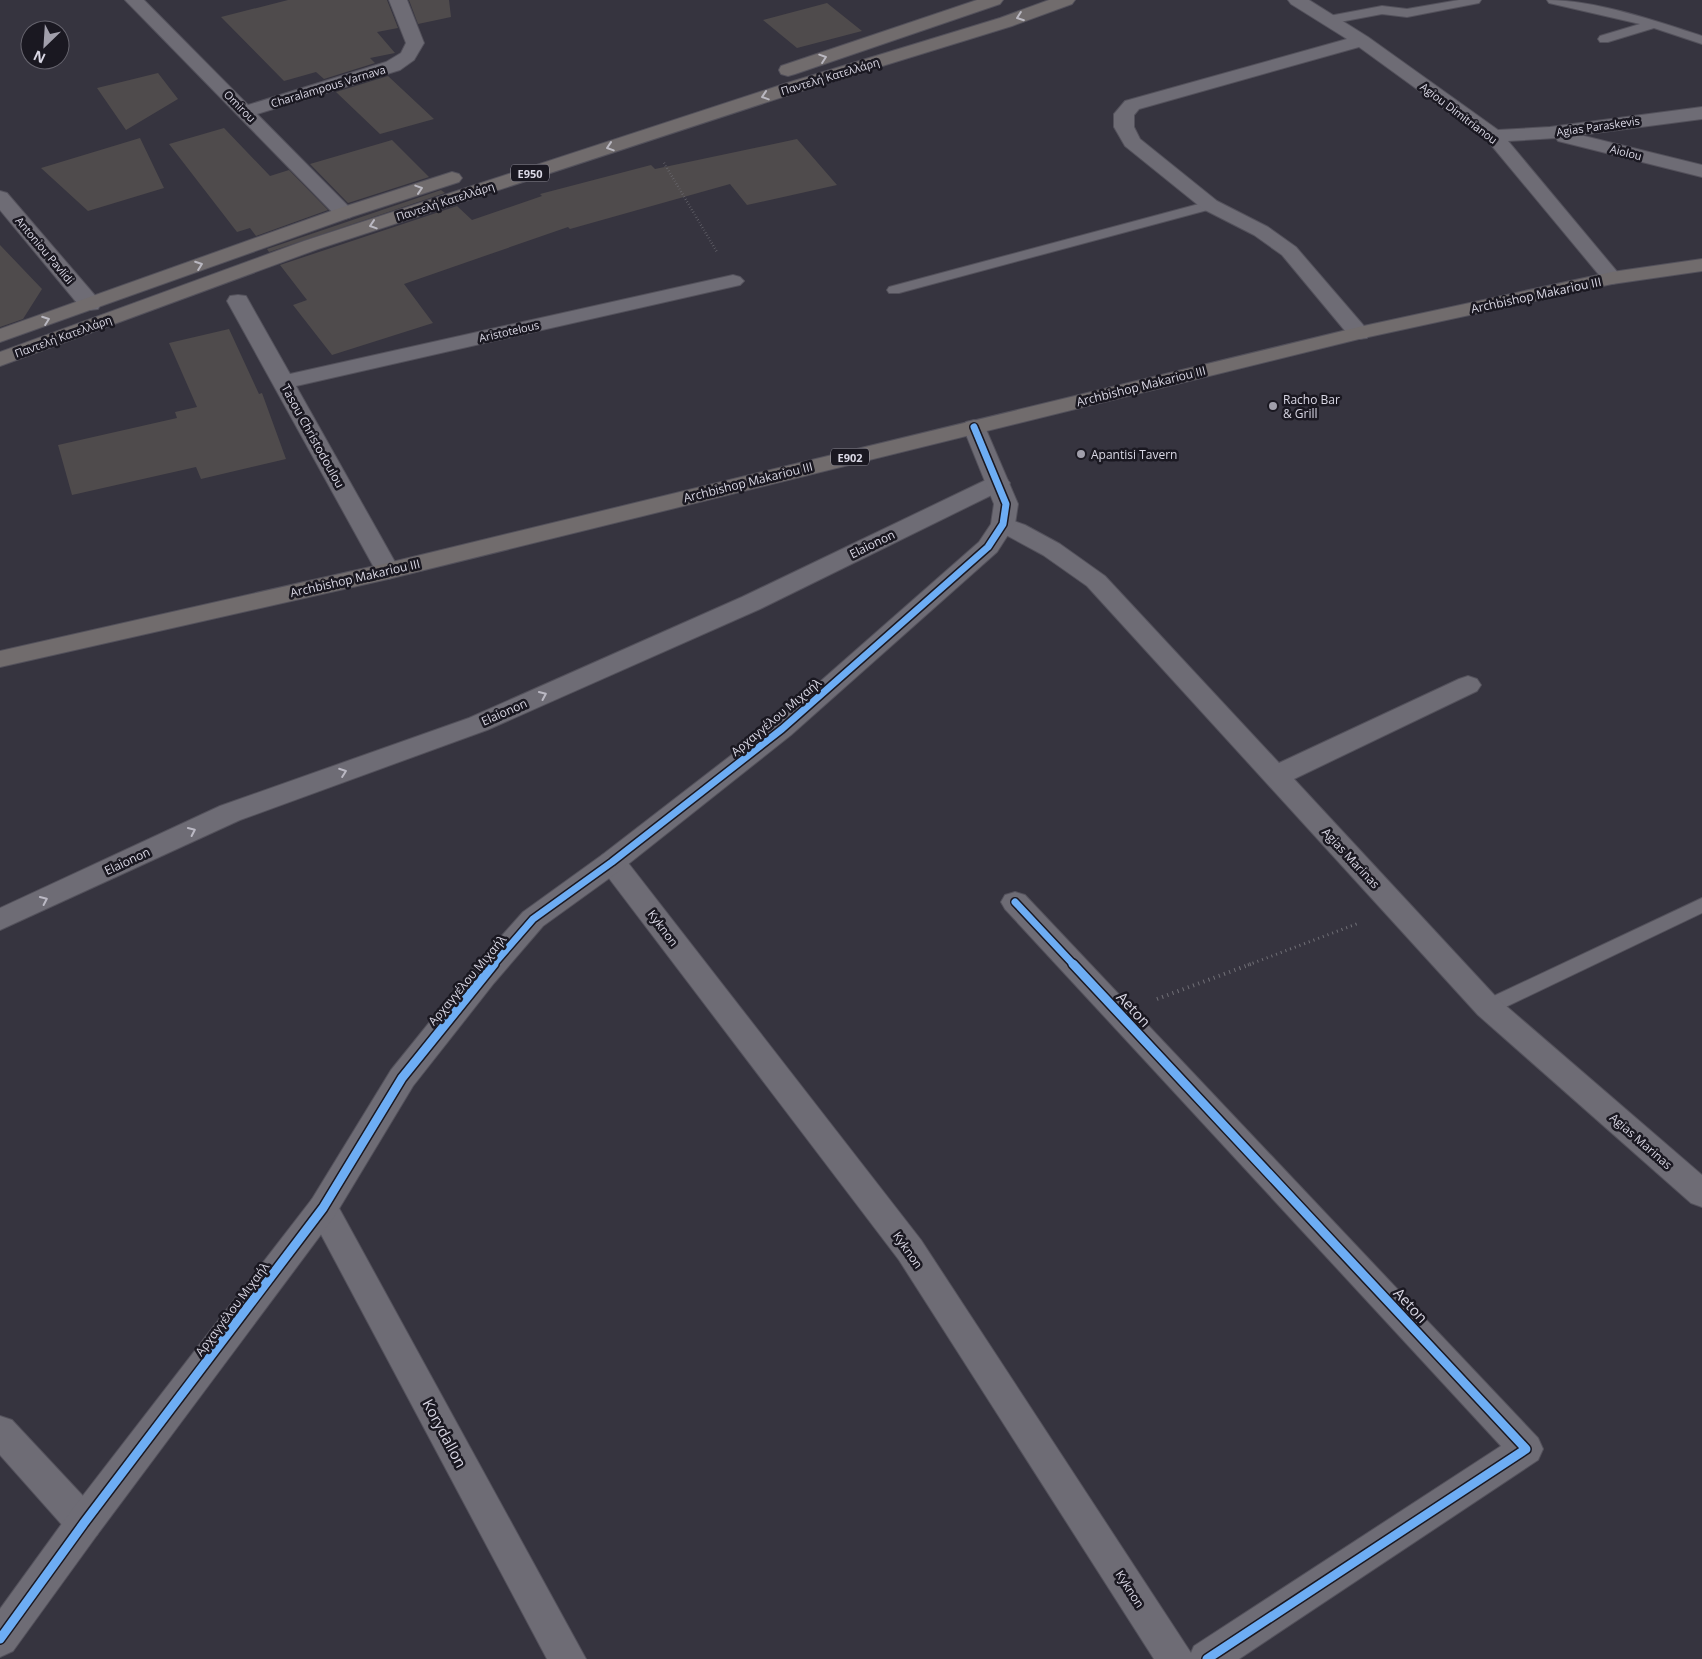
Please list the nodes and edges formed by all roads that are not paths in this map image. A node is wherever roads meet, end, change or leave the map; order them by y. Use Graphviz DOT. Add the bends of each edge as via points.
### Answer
graph roads {
  1 [pos="134,0"];
  2 [pos="398,0"];
  3 [pos="994,0"];
  4 [pos="1066,0"];
  5 [pos="1297,0"];
  6 [pos="1475,0"];
  7 [pos="1554,0"];
  8 [pos="1329,20"];
  9 [pos="1654,24"];
  10 [pos="1604,39"];
  11 [pos="1702,40"];
  12 [pos="1362,41"];
  13 [pos="774,74"];
  14 [pos="245,112"];
  15 [pos="1702,112"];
  16 [pos="1550,133"];
  17 [pos="1494,136"];
  18 [pos="1702,171"];
  19 [pos="466,174"];
  20 [pos="0,196"];
  21 [pos="1210,205"];
  22 [pos="344,213"];
  23 [pos="1702,265"];
  24 [pos="1612,278"];
  25 [pos="734,280"];
  26 [pos="894,290"];
  27 [pos="238,301"];
  28 [pos="90,304"];
  29 [pos="1358,333"];
  30 [pos="0,336"];
  31 [pos="0,359"];
  32 [pos="284,382"];
  33 [pos="974,427"];
  34 [pos="998,483"];
  35 [pos="1003,524"];
  36 [pos="388,571"];
  37 [pos="0,659"];
  38 [pos="1468,685"];
  39 [pos="1276,776"];
  40 [pos="612,862"];
  41 [pos="1015,902"];
  42 [pos="1702,904"];
  43 [pos="0,920"];
  44 [pos="1488,1007"];
  45 [pos="1702,1194"];
  46 [pos="323,1208"];
  47 [pos="0,1431"];
  48 [pos="84,1523"];
  49 [pos="0,1639"];
  50 [pos="567,1659"];
  51 [pos="1175,1659"];
  52 [pos="1207,1659"];
  1 -- 14 [label="street, Omirou"];
  2 -- 14 [label="street, Charalampous Varnava" via="415,43 408,56 372,74"];
  13 -- 3 [label="main road, Παντελή Κατελλάρη, one-way"];
  4 -- 31 [label="main road, Παντελή Κατελλάρη / E950, one-way" via="311,245"];
  5 -- 8 [label="street, Agiou Dimitrianou"];
  6 -- 8 [label="lane" via="1426,10 1382,10"];
  7 -- 9 [label="lane"];
  8 -- 12 [label="street, Agiou Dimitrianou"];
  9 -- 10 [label="lane"];
  9 -- 11 [label="lane"];
  12 -- 17 [label="street, Agiou Dimitrianou"];
  12 -- 21 [label="street" via="1132,105 1124,114 1124,127 1132,142"];
  14 -- 22 [label="street, Omirou"];
  15 -- 16 [label="street, Agias Paraskevis"];
  16 -- 17 [label="street, Agias Paraskevis"];
  16 -- 18 [label="street, Aiolou"];
  17 -- 24 [label="street, Agiou Dimitrianou"];
  22 -- 19 [label="main road, Παντελή Κατελλάρη, one-way"];
  20 -- 28 [label="street, Antoniou Pavlidi"];
  21 -- 26 [label="lane"];
  21 -- 29 [label="street" via="1261,231 1289,251"];
  28 -- 22 [label="main road, Παντελή Κατελλάρη, one-way"];
  23 -- 24 [label="main road, Archbishop Makariou III / E902"];
  24 -- 29 [label="main road, Archbishop Makariou III / E902"];
  25 -- 32 [label="street, Aristotelous"];
  27 -- 32 [label="street, Tasou Christodoulou"];
  30 -- 28 [label="main road, Παντελή Κατελλάρη, one-way"];
  29 -- 33 [label="main road, Archbishop Makariou III / E902"];
  32 -- 36 [label="street, Tasou Christodoulou"];
  33 -- 34 [label="street"];
  33 -- 36 [label="main road, Archbishop Makariou III / E902"];
  34 -- 35 [label="street" via="1006,504"];
  43 -- 34 [label="street, Elaionon, one-way" via="230,813 478,724 751,603"];
  35 -- 39 [label="street, Agias Marinas" via="1041,542 1096,581"];
  35 -- 40 [label="street, Αρχαγγέλου Μιχαήλ" via="988,547 782,729"];
  36 -- 37 [label="main road, Archbishop Makariou III / E902"];
  38 -- 39 [label="street"];
  39 -- 44 [label="street, Agias Marinas"];
  40 -- 46 [label="street, Αρχαγγέλου Μιχαήλ" via="533,919 484,975 402,1078"];
  40 -- 51 [label="street, Kyknon" via="910,1250"];
  41 -- 52 [label="street, Aeton" via="1526,1448"];
  42 -- 44 [label="lane"];
  44 -- 45 [label="street, Agias Marinas"];
  46 -- 48 [label="street, Αρχαγγέλου Μιχαήλ"];
  46 -- 50 [label="street, Korydallon"];
  47 -- 48 [label="street"];
  48 -- 49 [label="street, Αρχαγγέλου Μιχαήλ"];
}
